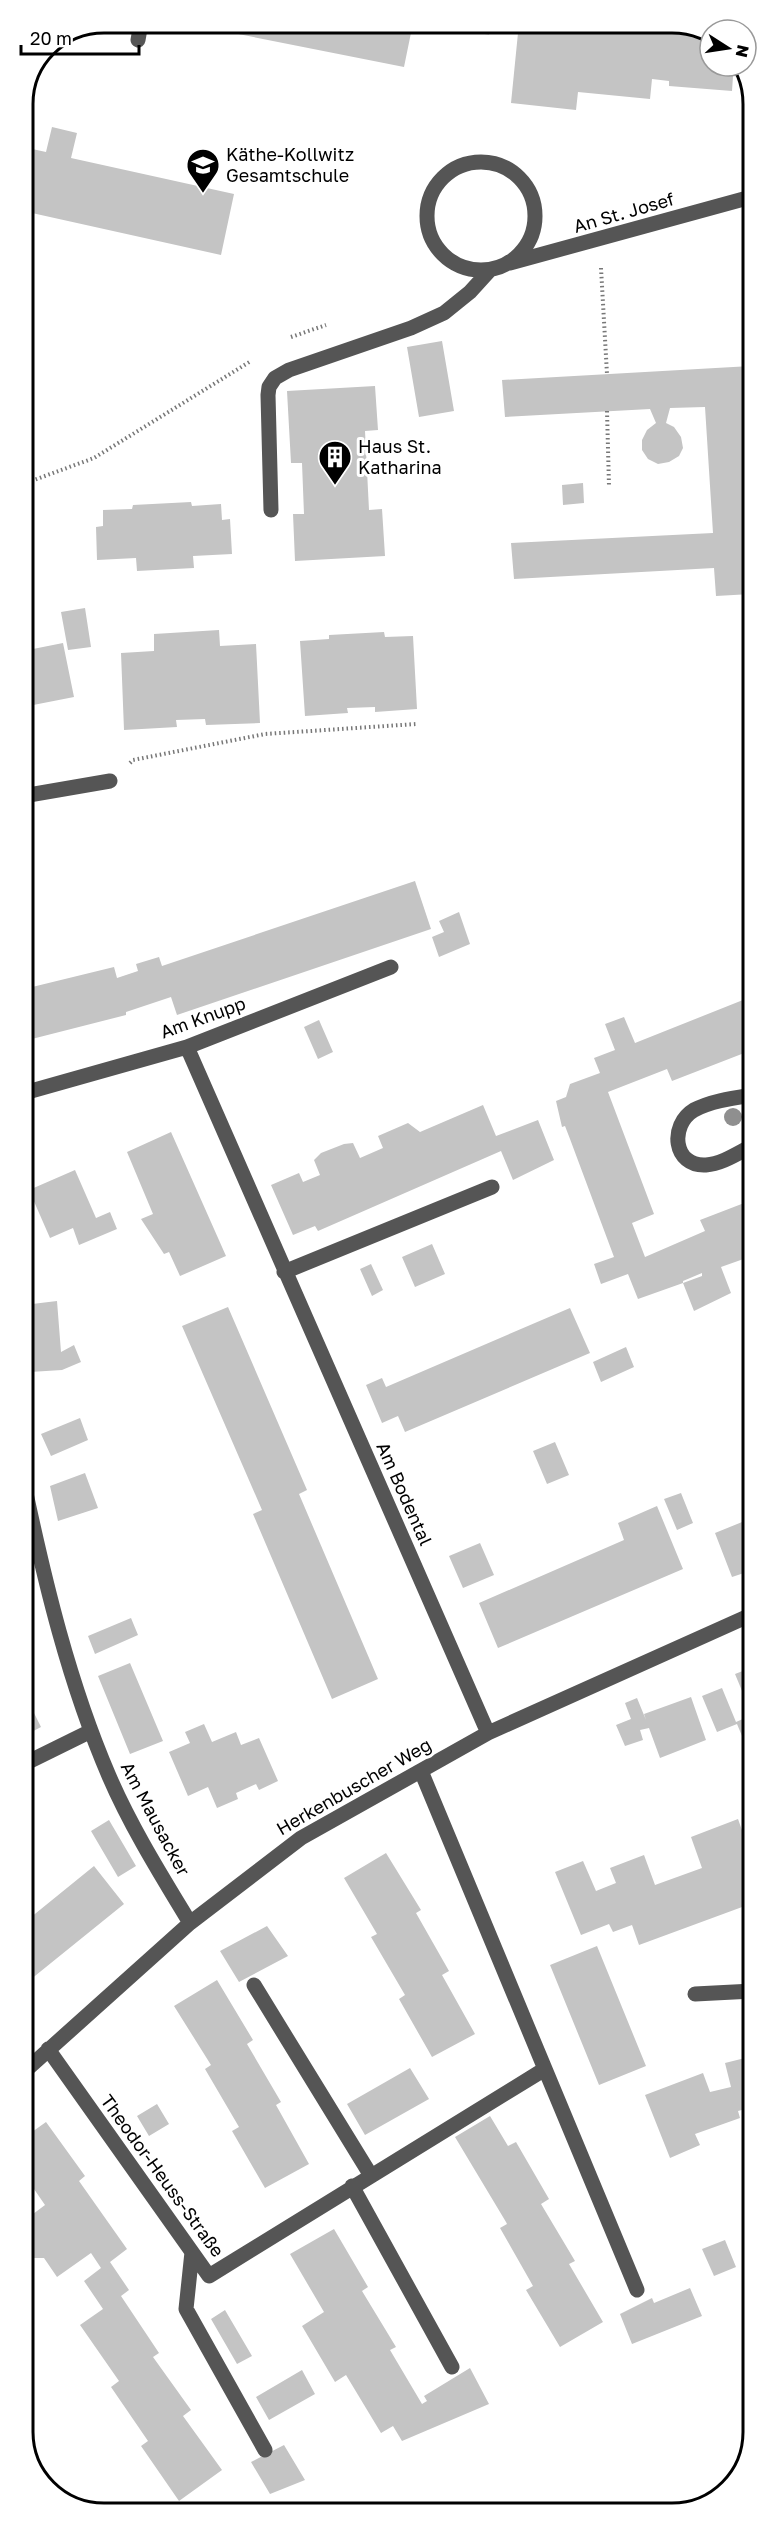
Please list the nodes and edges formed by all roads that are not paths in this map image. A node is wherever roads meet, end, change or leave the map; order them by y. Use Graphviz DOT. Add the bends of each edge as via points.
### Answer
graph roads {
  1 [pos="139,33"];
  2 [pos="138,40"];
  3 [pos="743,199"];
  4 [pos="507,264"];
  5 [pos="490,270"];
  6 [pos="271,510"];
  7 [pos="110,781"];
  8 [pos="33,794"];
  9 [pos="391,967"];
  10 [pos="187,1047"];
  11 [pos="33,1090"];
  12 [pos="743,1097"];
  13 [pos="743,1151"];
  14 [pos="492,1187"];
  15 [pos="284,1272"];
  16 [pos="33,1550"];
  17 [pos="743,1618"];
  18 [pos="91,1731"];
  19 [pos="488,1732"];
  20 [pos="33,1760"];
  21 [pos="421,1771"];
  22 [pos="190,1923"];
  23 [pos="254,1985"];
  24 [pos="743,1992"];
  25 [pos="695,1994"];
  26 [pos="48,2049"];
  27 [pos="33,2063"];
  28 [pos="544,2069"];
  29 [pos="370,2174"];
  30 [pos="352,2186"];
  31 [pos="192,2252"];
  32 [pos="637,2290"];
  33 [pos="452,2367"];
  34 [pos="265,2450"];
  1 -- 2 [label="street"];
  3 -- 4 [label="street, An St. Josef"];
  4 -- 5 [label="street, An St. Josef"];
  4 -- 5 [label="street, An St. Josef" via="531,238 534,203 527,187 500,165 464,165 448,173 436,186 427,221 431,238 441,254 455,264"];
  5 -- 6 [label="street" via="470,292 427,322 308,362 275,378 268,395"];
  7 -- 8 [label="street"];
  9 -- 10 [label="street, Am Knupp"];
  10 -- 11 [label="street, Am Knupp"];
  10 -- 15 [label="street, Am Bodental"];
  12 -- 13 [label="street" via="695,1110 685,1119 678,1143 686,1160 705,1165"];
  14 -- 15 [label="street"];
  15 -- 19 [label="street, Am Bodental"];
  16 -- 18 [label="street, Am Mausacker"];
  17 -- 19 [label="street, Herkenbuscher Weg"];
  18 -- 20 [label="street"];
  18 -- 22 [label="street, Am Mausacker" via="133,1824"];
  19 -- 21 [label="street, Herkenbuscher Weg"];
  21 -- 22 [label="street, Herkenbuscher Weg" via="301,1838"];
  21 -- 28 [label="street"];
  22 -- 26 [label="street, Herkenbuscher Weg"];
  23 -- 29 [label="street"];
  24 -- 25 [label="street"];
  26 -- 27 [label="street, Herkenbuscher Weg"];
  26 -- 31 [label="street, Theodor-Heuss-Straße"];
  28 -- 29 [label="street, Theodor-Heuss-Straße"];
  28 -- 32 [label="street"];
  29 -- 30 [label="street, Theodor-Heuss-Straße"];
  30 -- 31 [label="street, Theodor-Heuss-Straße" via="209,2276"];
  30 -- 33 [label="street"];
  31 -- 34 [label="street" via="186,2309"];
}
